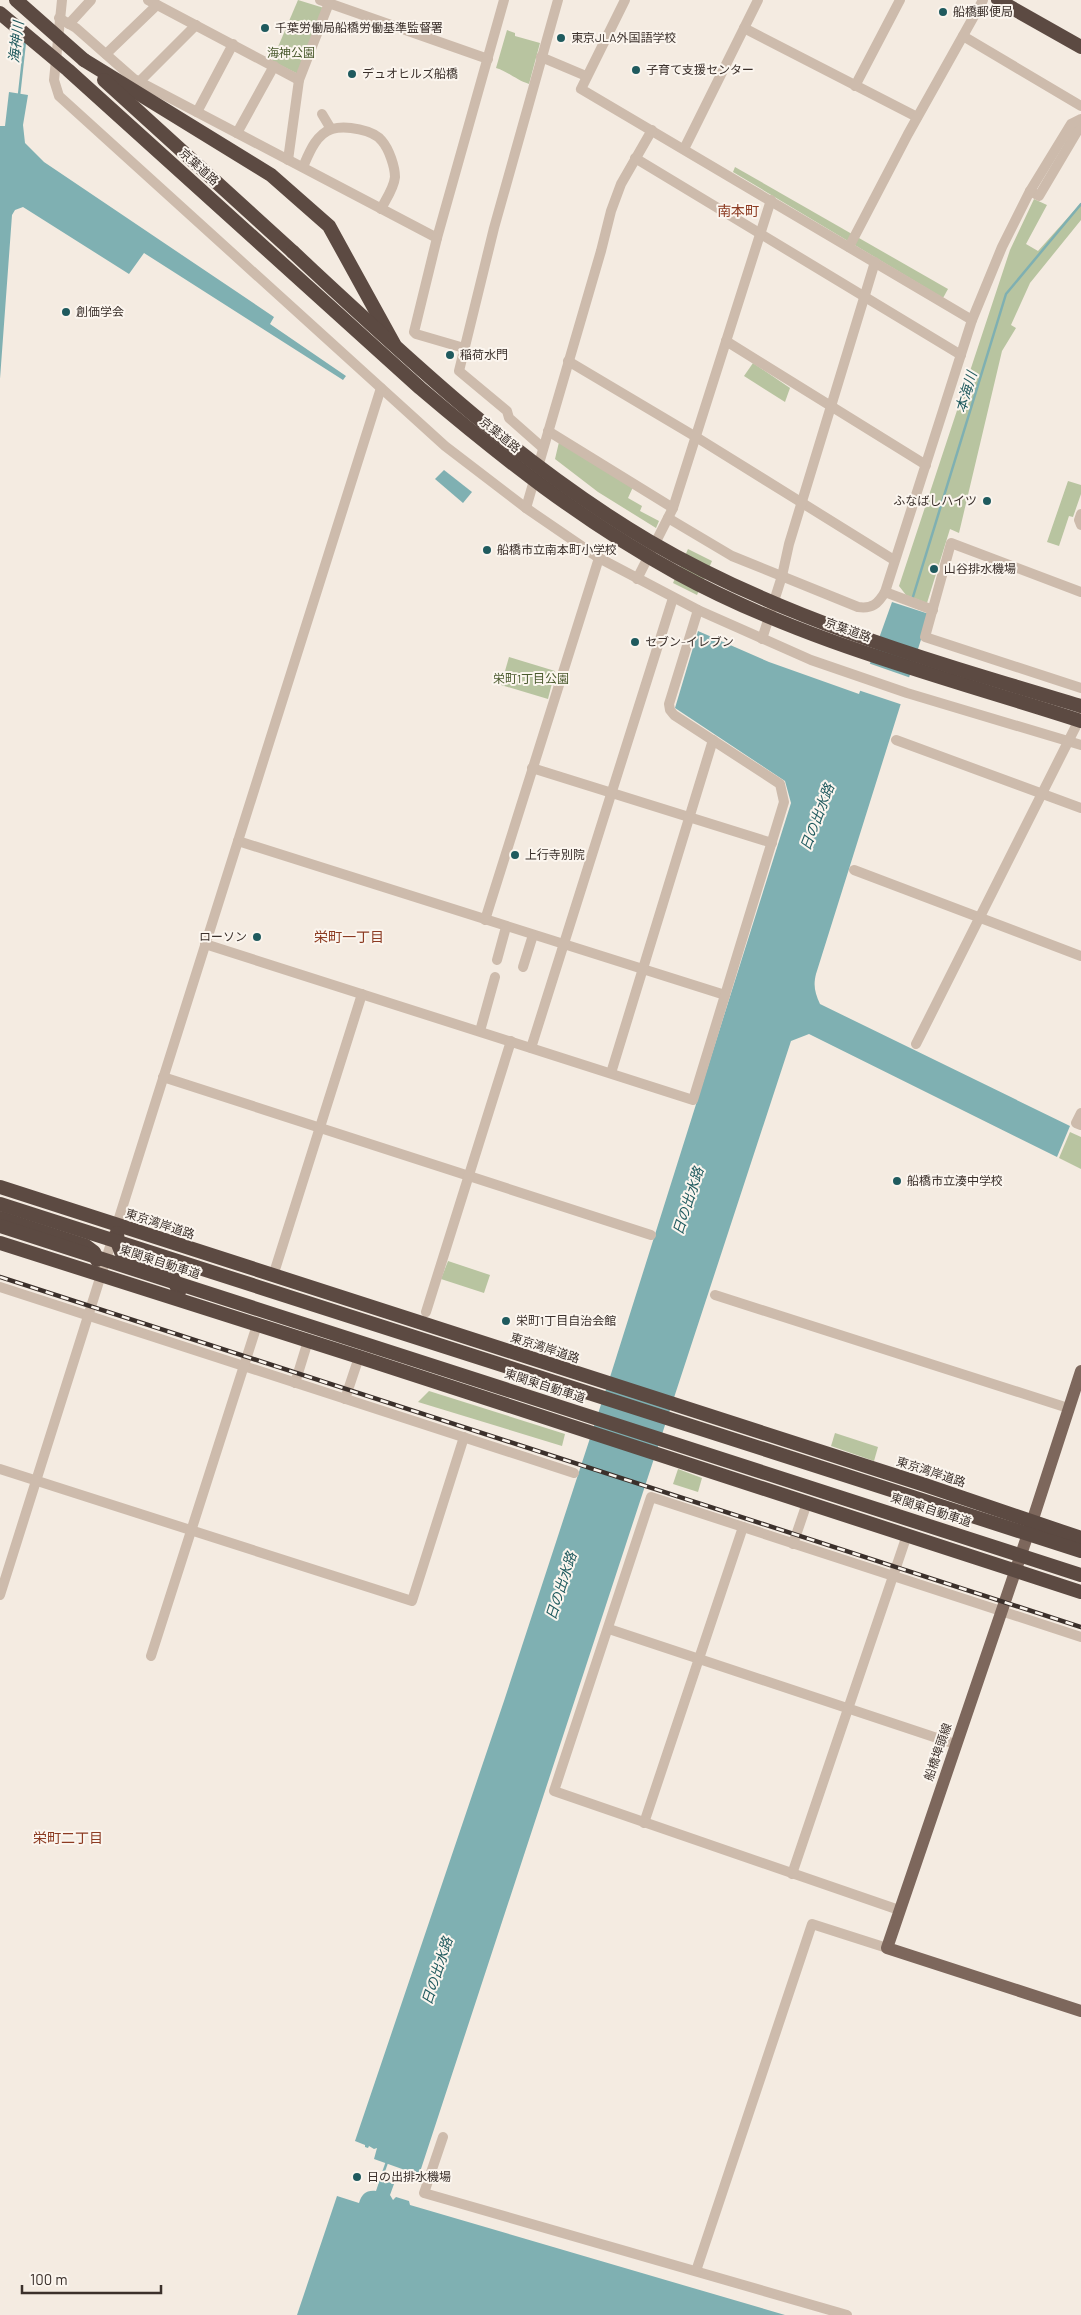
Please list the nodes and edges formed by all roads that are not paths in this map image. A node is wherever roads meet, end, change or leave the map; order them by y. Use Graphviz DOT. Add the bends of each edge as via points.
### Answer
graph roads {
  1 [pos="16,0"];
  2 [pos="62,0"];
  3 [pos="92,0"];
  4 [pos="504,0"];
  5 [pos="558,0"];
  6 [pos="625,0"];
  7 [pos="758,0"];
  8 [pos="900,0"];
  9 [pos="983,0"];
  10 [pos="998,0"];
  11 [pos="152,2"];
  12 [pos="324,2"];
  13 [pos="0,13"];
  14 [pos="59,18"];
  15 [pos="69,24"];
  16 [pos="196,25"];
  17 [pos="744,28"];
  18 [pos="963,36"];
  19 [pos="233,44"];
  20 [pos="1081,47"];
  21 [pos="106,54"];
  22 [pos="541,57"];
  23 [pos="488,59"];
  24 [pos="84,60"];
  25 [pos="274,66"];
  26 [pos="586,76"];
  27 [pos="299,80"];
  28 [pos="139,82"];
  29 [pos="855,86"];
  30 [pos="1081,106"];
  31 [pos="197,112"];
  32 [pos="322,114"];
  33 [pos="917,117"];
  34 [pos="1081,119"];
  35 [pos="1081,125"];
  36 [pos="331,129"];
  37 [pos="652,130"];
  38 [pos="237,133"];
  39 [pos="684,149"];
  40 [pos="635,158"];
  41 [pos="288,160"];
  42 [pos="303,167"];
  43 [pos="1030,191"];
  44 [pos="771,200"];
  45 [pos="381,209"];
  46 [pos="761,233"];
  47 [pos="437,238"];
  48 [pos="849,246"];
  49 [pos="875,262"];
  50 [pos="865,297"];
  51 [pos="972,320"];
  52 [pos="726,341"];
  53 [pos="396,346"];
  54 [pos="464,348"];
  55 [pos="961,355"];
  56 [pos="568,361"];
  57 [pos="381,388"];
  58 [pos="831,407"];
  59 [pos="548,431"];
  60 [pos="696,437"];
  61 [pos="543,448"];
  62 [pos="926,465"];
  63 [pos="801,504"];
  64 [pos="526,508"];
  65 [pos="673,508"];
  66 [pos="1081,514"];
  67 [pos="668,518"];
  68 [pos="1081,526"];
  69 [pos="599,558"];
  70 [pos="894,560"];
  71 [pos="782,576"];
  72 [pos="637,579"];
  73 [pos="885,592"];
  74 [pos="1081,592"];
  75 [pos="673,598"];
  76 [pos="698,610"];
  77 [pos="933,610"];
  78 [pos="762,640"];
  79 [pos="1081,688"];
  80 [pos="1081,706"];
  81 [pos="1081,716"];
  82 [pos="1081,721"];
  83 [pos="714,740"];
  84 [pos="896,740"];
  85 [pos="1068,742"];
  86 [pos="1081,745"];
  87 [pos="532,768"];
  88 [pos="610,792"];
  89 [pos="1043,794"];
  90 [pos="1081,808"];
  91 [pos="690,817"];
  92 [pos="238,841"];
  93 [pos="772,843"];
  94 [pos="854,870"];
  95 [pos="980,917"];
  96 [pos="485,920"];
  97 [pos="506,927"];
  98 [pos="533,935"];
  99 [pos="206,944"];
  100 [pos="564,945"];
  101 [pos="1081,956"];
  102 [pos="497,960"];
  103 [pos="523,967"];
  104 [pos="643,970"];
  105 [pos="495,977"];
  106 [pos="362,994"];
  107 [pos="725,995"];
  108 [pos="480,1031"];
  109 [pos="511,1041"];
  110 [pos="916,1044"];
  111 [pos="532,1048"];
  112 [pos="611,1073"];
  113 [pos="163,1078"];
  114 [pos="1081,1113"];
  115 [pos="1081,1125"];
  116 [pos="320,1128"];
  117 [pos="470,1177"];
  118 [pos="0,1187"];
  119 [pos="0,1204"];
  120 [pos="0,1218"];
  121 [pos="116,1225"];
  122 [pos="0,1226"];
  123 [pos="651,1235"];
  124 [pos="0,1243"];
  125 [pos="101,1275"];
  126 [pos="273,1276"];
  127 [pos="0,1288"];
  128 [pos="715,1295"];
  129 [pos="426,1312"];
  130 [pos="88,1316"];
  131 [pos="237,1318"];
  132 [pos="257,1325"];
  133 [pos="308,1341"];
  134 [pos="359,1357"];
  135 [pos="244,1366"];
  136 [pos="1081,1371"];
  137 [pos="295,1383"];
  138 [pos="345,1399"];
  139 [pos="1068,1408"];
  140 [pos="464,1437"];
  141 [pos="0,1469"];
  142 [pos="574,1473"];
  143 [pos="35,1480"];
  144 [pos="807,1503"];
  145 [pos="1032,1522"];
  146 [pos="743,1527"];
  147 [pos="192,1530"];
  148 [pos="907,1535"];
  149 [pos="1081,1538"];
  150 [pos="793,1544"];
  151 [pos="1081,1551"];
  152 [pos="1015,1570"];
  153 [pos="1081,1575"];
  154 [pos="894,1576"];
  155 [pos="1081,1592"];
  156 [pos="0,1595"];
  157 [pos="1001,1611"];
  158 [pos="609,1629"];
  159 [pos="1081,1637"];
  160 [pos="151,1656"];
  161 [pos="698,1658"];
  162 [pos="849,1709"];
  163 [pos="955,1744"];
  164 [pos="644,1823"];
  165 [pos="792,1874"];
  166 [pos="899,1910"];
  167 [pos="887,1948"];
  168 [pos="1081,2011"];
  169 [pos="443,2137"];
  170 [pos="696,2271"];
  171 [pos="847,2315"];
  1 -- 24 [label="highway, 京葉道路, bridge"];
  2 -- 14 [label="street"];
  3 -- 15 [label="street"];
  4 -- 23 [label="street"];
  5 -- 22 [label="street"];
  6 -- 26 [label="street"];
  7 -- 17 [label="street"];
  8 -- 29 [label="street"];
  9 -- 18 [label="street"];
  10 -- 20 [label="highway"];
  11 -- 16 [label="street"];
  11 -- 21 [label="street"];
  12 -- 23 [label="street"];
  12 -- 27 [label="street"];
  13 -- 82 [label="highway, 京葉道路, bridge" via="68,70 428,394 487,444 586,517 678,574 769,616 855,649"];
  14 -- 15 [label="street"];
  14 -- 57 [label="street" via="54,80 59,96"];
  15 -- 21 [label="street"];
  16 -- 19 [label="street"];
  16 -- 28 [label="street"];
  17 -- 29 [label="street"];
  17 -- 39 [label="street"];
  18 -- 30 [label="street"];
  18 -- 33 [label="street"];
  19 -- 25 [label="street"];
  19 -- 31 [label="street"];
  21 -- 28 [label="street"];
  22 -- 26 [label="street"];
  22 -- 54 [label="street"];
  23 -- 47 [label="street"];
  24 -- 53 [label="highway, 京葉道路, bridge"];
  24 -- 53 [label="highway" via="271,175 328,226"];
  25 -- 27 [label="street"];
  25 -- 38 [label="street"];
  26 -- 37 [label="street" via="581,89"];
  27 -- 41 [label="street"];
  28 -- 31 [label="street"];
  29 -- 33 [label="street"];
  31 -- 38 [label="street"];
  32 -- 36 [label="street"];
  33 -- 48 [label="street"];
  34 -- 43 [label="street" via="1071,124"];
  35 -- 43 [label="street" via="1039,196"];
  36 -- 42 [label="street" via="313,144"];
  36 -- 45 [label="street" via="354,127 382,140 395,177"];
  37 -- 39 [label="street"];
  37 -- 40 [label="street"];
  38 -- 41 [label="street"];
  39 -- 44 [label="street"];
  40 -- 46 [label="street"];
  40 -- 56 [label="street" via="611,211"];
  41 -- 42 [label="street"];
  42 -- 45 [label="street"];
  43 -- 51 [label="street"];
  44 -- 46 [label="street"];
  44 -- 48 [label="street"];
  45 -- 47 [label="street"];
  46 -- 50 [label="street"];
  46 -- 52 [label="street"];
  47 -- 54 [label="street" via="414,333"];
  48 -- 49 [label="street"];
  49 -- 50 [label="street"];
  49 -- 51 [label="street"];
  50 -- 55 [label="street"];
  50 -- 58 [label="street"];
  51 -- 55 [label="street"];
  52 -- 58 [label="street"];
  52 -- 60 [label="street"];
  53 -- 80 [label="highway, 京葉道路, bridge" via="546,472 594,506 687,561 778,605 858,636"];
  54 -- 61 [label="street" via="460,373 507,411 509,418"];
  55 -- 62 [label="street"];
  56 -- 59 [label="street"];
  56 -- 60 [label="street"];
  57 -- 64 [label="street" via="445,446"];
  57 -- 92 [label="street"];
  58 -- 62 [label="street"];
  58 -- 63 [label="street"];
  59 -- 61 [label="street"];
  59 -- 65 [label="street"];
  60 -- 63 [label="street"];
  60 -- 65 [label="street"];
  61 -- 64 [label="street"];
  62 -- 70 [label="street"];
  63 -- 70 [label="street"];
  63 -- 71 [label="street"];
  64 -- 69 [label="street"];
  65 -- 67 [label="street"];
  66 -- 68 [label="street"];
  67 -- 71 [label="street" via="732,556"];
  67 -- 72 [label="street"];
  69 -- 72 [label="street"];
  69 -- 87 [label="street"];
  70 -- 73 [label="street"];
  71 -- 73 [label="street" via="858,607 874,606"];
  71 -- 78 [label="street"];
  72 -- 75 [label="street"];
  73 -- 77 [label="street"];
  74 -- 77 [label="street" via="951,544"];
  75 -- 76 [label="street"];
  75 -- 88 [label="street"];
  76 -- 78 [label="street"];
  76 -- 83 [label="street" via="669,704 674,715"];
  77 -- 79 [label="street" via="925,636"];
  78 -- 85 [label="street" via="860,678"];
  81 -- 85 [label="street"];
  83 -- 91 [label="street"];
  83 -- 93 [label="street" via="780,784 784,802"];
  84 -- 89 [label="street"];
  85 -- 86 [label="street"];
  85 -- 89 [label="street"];
  87 -- 88 [label="street"];
  87 -- 96 [label="street"];
  88 -- 91 [label="street"];
  88 -- 100 [label="street"];
  89 -- 90 [label="street"];
  89 -- 95 [label="street"];
  91 -- 93 [label="street"];
  91 -- 104 [label="street"];
  92 -- 96 [label="street"];
  92 -- 99 [label="street"];
  93 -- 107 [label="street"];
  94 -- 95 [label="street"];
  95 -- 101 [label="street"];
  95 -- 110 [label="street"];
  96 -- 97 [label="street"];
  97 -- 98 [label="street"];
  97 -- 102 [label="street"];
  98 -- 100 [label="street"];
  98 -- 103 [label="street"];
  99 -- 106 [label="street"];
  99 -- 113 [label="street"];
  100 -- 104 [label="street"];
  100 -- 111 [label="street"];
  104 -- 107 [label="street"];
  104 -- 112 [label="street"];
  105 -- 108 [label="street"];
  106 -- 108 [label="street"];
  106 -- 116 [label="street"];
  107 -- 112 [label="street" via="692,1100"];
  108 -- 109 [label="street"];
  109 -- 111 [label="street"];
  109 -- 117 [label="street"];
  111 -- 112 [label="street"];
  113 -- 116 [label="street"];
  113 -- 121 [label="street"];
  114 -- 115 [label="street" via="1076,1123"];
  116 -- 117 [label="street"];
  116 -- 126 [label="street"];
  117 -- 123 [label="street"];
  117 -- 129 [label="street"];
  118 -- 121 [label="highway, 東京湾岸道路"];
  119 -- 151 [label="highway, 東関東自動車道, bridge"];
  120 -- 125 [label="highway" via="86,1246 94,1252"];
  121 -- 125 [label="street"];
  121 -- 126 [label="highway, 東京湾岸道路"];
  121 -- 131 [label="highway" via="122,1252 169,1269 179,1292 234,1312"];
  122 -- 153 [label="highway, 東関東自動車道, bridge"];
  124 -- 125 [label="highway"];
  125 -- 130 [label="street"];
  125 -- 131 [label="highway"];
  126 -- 145 [label="highway, 東京湾岸道路"];
  127 -- 130 [label="street"];
  128 -- 139 [label="street"];
  130 -- 135 [label="street"];
  130 -- 143 [label="street"];
  131 -- 132 [label="highway"];
  132 -- 133 [label="highway"];
  132 -- 135 [label="street"];
  133 -- 134 [label="highway"];
  133 -- 137 [label="street"];
  134 -- 138 [label="street"];
  134 -- 144 [label="highway"];
  135 -- 137 [label="street"];
  135 -- 147 [label="street"];
  136 -- 139 [label="main road, 船橋埠頭線"];
  137 -- 138 [label="street"];
  138 -- 140 [label="street"];
  139 -- 145 [label="main road, 船橋埠頭線"];
  140 -- 142 [label="street"];
  140 -- 147 [label="street" via="412,1601"];
  141 -- 143 [label="street"];
  143 -- 147 [label="street"];
  143 -- 156 [label="street"];
  144 -- 148 [label="highway"];
  144 -- 150 [label="street"];
  145 -- 149 [label="highway, 東京湾岸道路"];
  145 -- 152 [label="main road, 船橋埠頭線"];
  146 -- 150 [label="street"];
  146 -- 158 [label="street" via="651,1497"];
  146 -- 161 [label="street"];
  147 -- 160 [label="street"];
  148 -- 152 [label="highway"];
  148 -- 154 [label="street"];
  150 -- 154 [label="street"];
  152 -- 155 [label="highway"];
  152 -- 157 [label="main road, 船橋埠頭線"];
  154 -- 157 [label="street"];
  154 -- 162 [label="street"];
  157 -- 159 [label="street"];
  157 -- 163 [label="main road, 船橋埠頭線"];
  158 -- 161 [label="street"];
  158 -- 164 [label="street" via="554,1791"];
  161 -- 162 [label="street"];
  161 -- 164 [label="street"];
  162 -- 163 [label="street"];
  162 -- 165 [label="street"];
  163 -- 166 [label="main road, 船橋埠頭線"];
  164 -- 165 [label="street"];
  165 -- 166 [label="street"];
  166 -- 167 [label="main road, 船橋埠頭線"];
  167 -- 168 [label="main road"];
  167 -- 170 [label="street" via="812,1924"];
  169 -- 170 [label="street" via="424,2193"];
  170 -- 171 [label="street"];
}
